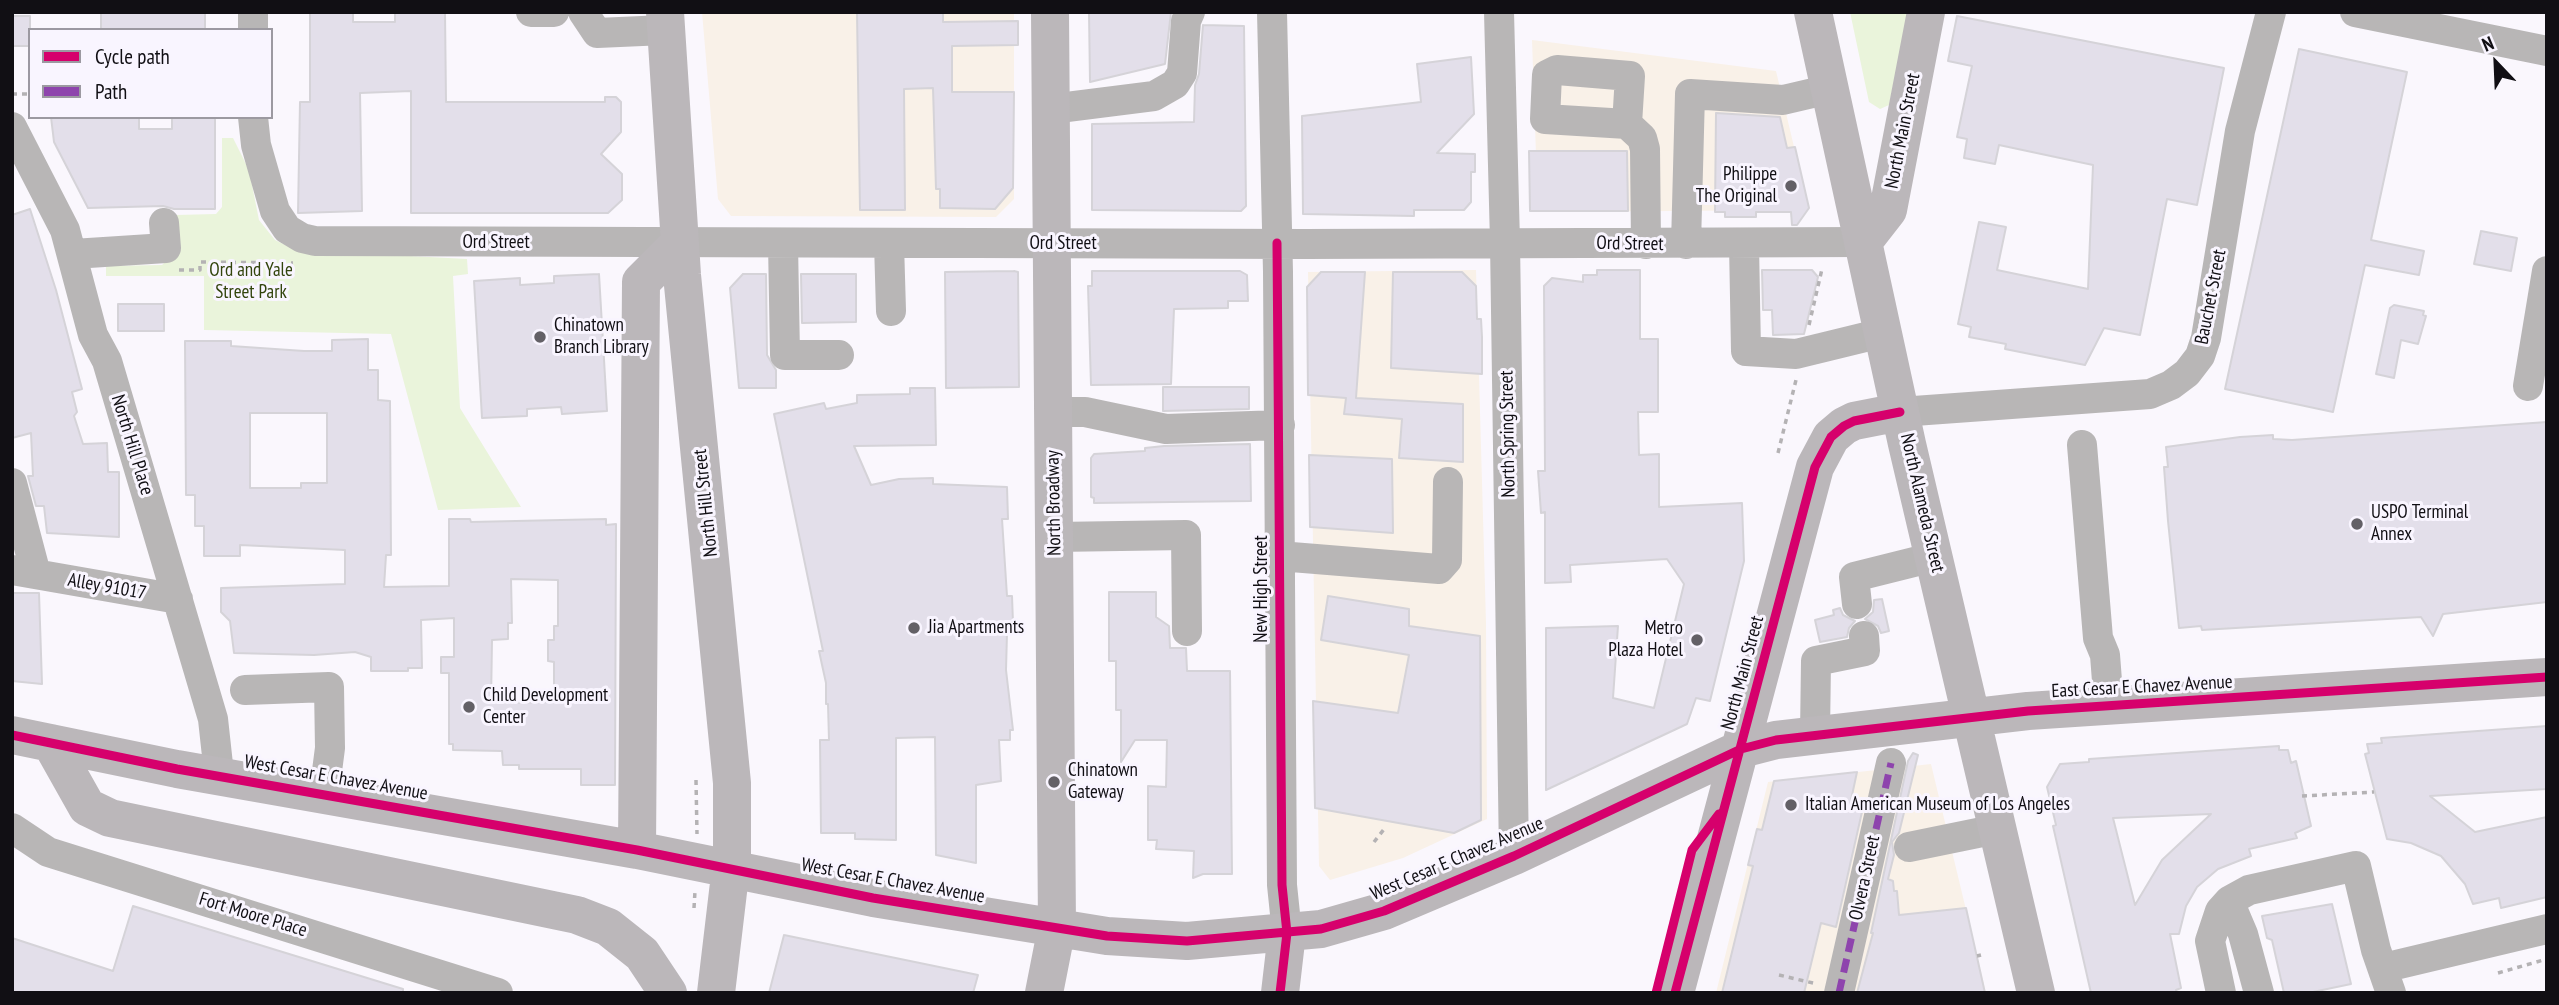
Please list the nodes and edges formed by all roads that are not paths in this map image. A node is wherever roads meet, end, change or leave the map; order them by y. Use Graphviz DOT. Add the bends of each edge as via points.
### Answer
graph roads {
  1 [pos="531,12"];
  2 [pos="554,12"];
  3 [pos="583,12"];
  4 [pos="1050,12"];
  5 [pos="1190,12"];
  6 [pos="1272,12"];
  7 [pos="1499,12"];
  8 [pos="1813,12"];
  9 [pos="1926,12"];
  10 [pos="2271,12"];
  11 [pos="2355,12"];
  12 [pos="665,21"];
  13 [pos="2547,51"];
  14 [pos="1830,89"];
  15 [pos="1051,109"];
  16 [pos="253,119"];
  17 [pos="1545,119"];
  18 [pos="1501,124"];
  19 [pos="1627,124"];
  20 [pos="12,127"];
  21 [pos="164,223"];
  22 [pos="1505,242"];
  23 [pos="1863,242"];
  24 [pos="680,243"];
  25 [pos="783,243"];
  26 [pos="889,243"];
  27 [pos="1277,243"];
  28 [pos="1744,243"];
  29 [pos="1052,244"];
  30 [pos="1646,244"];
  31 [pos="1686,244"];
  32 [pos="73,254"];
  33 [pos="2547,271"];
  34 [pos="891,311"];
  35 [pos="1882,333"];
  36 [pos="838,355"];
  37 [pos="2535,369"];
  38 [pos="1053,412"];
  39 [pos="1900,412"];
  40 [pos="1280,425"];
  41 [pos="2082,445"];
  42 [pos="1448,482"];
  43 [pos="12,483"];
  44 [pos="1055,537"];
  45 [pos="1279,556"];
  46 [pos="1934,557"];
  47 [pos="24,572"];
  48 [pos="178,599"];
  49 [pos="1857,604"];
  50 [pos="1187,631"];
  51 [pos="1864,636"];
  52 [pos="2547,677"];
  53 [pos="246,690"];
  54 [pos="2109,707"];
  55 [pos="1973,716"];
  56 [pos="1815,734"];
  57 [pos="12,735"];
  58 [pos="51,743"];
  59 [pos="1741,749"];
  60 [pos="1891,763"];
  61 [pos="219,774"];
  62 [pos="324,794"];
  63 [pos="12,828"];
  64 [pos="1997,828"];
  65 [pos="1909,847"];
  66 [pos="637,850"];
  67 [pos="1514,856"];
  68 [pos="2229,901"];
  69 [pos="1056,927"];
  70 [pos="2547,929"];
  71 [pos="1287,933"];
  72 [pos="2387,980"];
  73 [pos="1839,991"];
  74 [pos="498,993"];
  75 [pos="668,993"];
  76 [pos="716,993"];
  77 [pos="1044,993"];
  78 [pos="1280,993"];
  79 [pos="1675,993"];
  80 [pos="2036,993"];
  81 [pos="2221,993"];
  82 [pos="2259,993"];
  1 -- 2 [label="street"];
  3 -- 12 [label="street" via="597,33"];
  4 -- 15 [label="main road, North Broadway"];
  5 -- 15 [label="street" via="1182,73 1175,84 1154,96"];
  6 -- 27 [label="street, New High Street"];
  7 -- 18 [label="street, North Spring Street"];
  8 -- 14 [label="main road, North Alameda Street"];
  9 -- 23 [label="main road, North Main Street" via="1888,210"];
  10 -- 39 [label="street, Bauchet Street" via="2241,131 2206,338 2188,373 2150,394"];
  11 -- 13 [label="street"];
  12 -- 24 [label="main road, North Hill Street"];
  14 -- 23 [label="main road, North Alameda Street"];
  14 -- 31 [label="street" via="1783,100 1690,94"];
  15 -- 29 [label="main road, North Broadway"];
  16 -- 24 [label="street, Ord Street" via="275,211 287,229 302,238"];
  17 -- 18 [label="street"];
  17 -- 19 [label="street"];
  17 -- 19 [label="street" via="1547,75 1557,70 1630,76"];
  18 -- 22 [label="street, North Spring Street"];
  19 -- 30 [label="street" via="1642,138 1645,149"];
  20 -- 32 [label="street, North Hill Place" via="55,206"];
  21 -- 32 [label="street" via="166,248"];
  22 -- 27 [label="street, Ord Street"];
  22 -- 30 [label="street, Ord Street"];
  22 -- 67 [label="street, North Spring Street"];
  23 -- 28 [label="street, Ord Street"];
  23 -- 35 [label="main road, North Alameda Street"];
  24 -- 25 [label="street, Ord Street"];
  24 -- 66 [label="main road" via="640,282"];
  24 -- 76 [label="main road, North Hill Street" via="732,783 733,858"];
  25 -- 26 [label="street, Ord Street"];
  25 -- 36 [label="street" via="785,355"];
  26 -- 29 [label="street, Ord Street"];
  26 -- 34 [label="street"];
  27 -- 29 [label="street, Ord Street"];
  27 -- 40 [label="street, New High Street"];
  28 -- 31 [label="street, Ord Street"];
  28 -- 35 [label="street" via="1746,351 1796,354"];
  29 -- 38 [label="main road, North Broadway"];
  30 -- 31 [label="street, Ord Street"];
  32 -- 48 [label="street, North Hill Place" via="93,335 107,361"];
  33 -- 37 [label="street"];
  35 -- 39 [label="main road, North Alameda Street"];
  38 -- 40 [label="street" via="1085,412 1166,429"];
  38 -- 44 [label="main road, North Broadway"];
  39 -- 46 [label="main road, North Alameda Street"];
  39 -- 59 [label="main road, North Main Street" via="1844,426 1831,437 1815,467"];
  40 -- 45 [label="street, New High Street"];
  41 -- 54 [label="street" via="2098,638 2105,655"];
  42 -- 45 [label="street" via="1447,560 1438,569"];
  43 -- 47 [label="street"];
  44 -- 50 [label="street" via="1186,535"];
  44 -- 69 [label="main road, North Broadway"];
  45 -- 71 [label="street, New High Street" via="1282,885"];
  46 -- 49 [label="street" via="1854,577"];
  46 -- 55 [label="main road, North Alameda Street"];
  47 -- 48 [label="street, Alley 91017"];
  48 -- 61 [label="street, North Hill Place" via="213,719"];
  51 -- 56 [label="street" via="1866,651 1816,661"];
  52 -- 54 [label="main road, East Cesar E Chavez Avenue"];
  53 -- 62 [label="street" via="329,687 330,748"];
  54 -- 55 [label="main road, East Cesar E Chavez Avenue"];
  55 -- 56 [label="main road, East Cesar E Chavez Avenue"];
  55 -- 64 [label="main road, North Alameda Street"];
  56 -- 59 [label="main road, East Cesar E Chavez Avenue"];
  57 -- 58 [label="main road, West Cesar E Chavez Avenue"];
  58 -- 61 [label="main road, West Cesar E Chavez Avenue"];
  58 -- 75 [label="main road" via="87,807 110,818 577,915 608,927 642,954"];
  59 -- 67 [label="main road, West Cesar E Chavez Avenue"];
  59 -- 79 [label="main road, North Main Street"];
  60 -- 73 [label="street, Olvera Street"];
  61 -- 62 [label="main road, West Cesar E Chavez Avenue"];
  62 -- 66 [label="main road, West Cesar E Chavez Avenue"];
  63 -- 74 [label="street, Fort Moore Place" via="48,852"];
  64 -- 65 [label="street"];
  64 -- 80 [label="main road, North Alameda Street"];
  66 -- 69 [label="main road, West Cesar E Chavez Avenue" via="873,898"];
  67 -- 71 [label="main road, West Cesar E Chavez Avenue" via="1384,911 1321,929"];
  68 -- 72 [label="street" via="2249,890 2356,866"];
  68 -- 81 [label="street" via="2220,911 2210,941"];
  68 -- 82 [label="street" via="2244,934"];
  69 -- 71 [label="main road, West Cesar E Chavez Avenue" via="1187,942"];
  69 -- 77 [label="main road, North Broadway"];
  70 -- 72 [label="street"];
  71 -- 78 [label="main road"];
}
